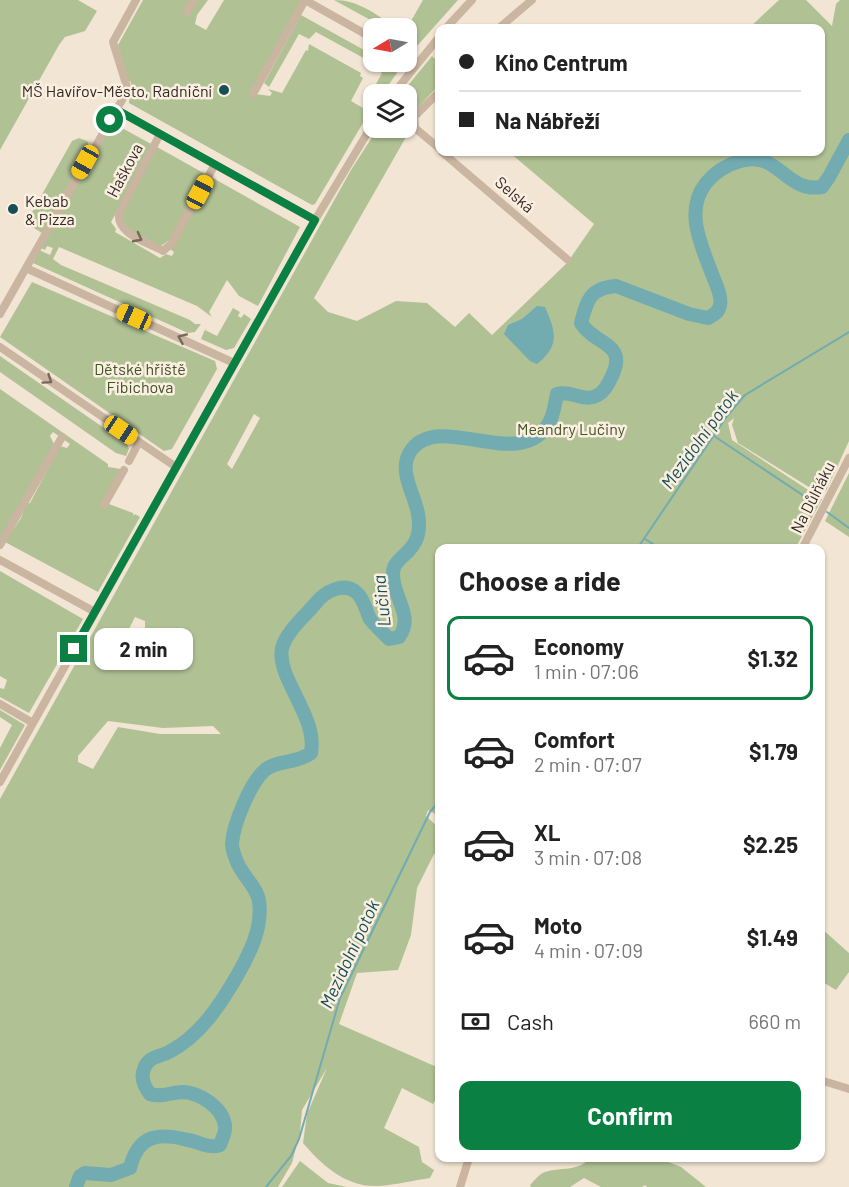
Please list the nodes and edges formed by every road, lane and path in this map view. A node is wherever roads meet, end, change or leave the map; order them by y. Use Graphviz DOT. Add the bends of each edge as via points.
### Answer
graph roads {
  1 [pos="136,0"];
  2 [pos="194,0"];
  3 [pos="305,0"];
  4 [pos="472,0"];
  5 [pos="532,0"];
  6 [pos="187,12"];
  7 [pos="450,24"];
  8 [pos="504,24"];
  9 [pos="363,33"];
  10 [pos="435,42"];
  11 [pos="417,62"];
  12 [pos="253,94"];
  13 [pos="435,96"];
  14 [pos="117,110"];
  15 [pos="160,135"];
  16 [pos="364,138"];
  17 [pos="435,145"];
  18 [pos="448,156"];
  19 [pos="213,166"];
  20 [pos="315,220"];
  21 [pos="568,260"];
  22 [pos="26,268"];
  23 [pos="0,314"];
  24 [pos="0,347"];
  25 [pos="234,363"];
  26 [pos="62,437"];
  27 [pos="139,442"];
  28 [pos="849,458"];
  29 [pos="129,461"];
  30 [pos="176,467"];
  31 [pos="124,470"];
  32 [pos="104,505"];
  33 [pos="805,544"];
  34 [pos="0,545"];
  35 [pos="0,560"];
  36 [pos="95,612"];
  37 [pos="0,704"];
  38 [pos="33,723"];
  39 [pos="0,782"];
  40 [pos="825,1082"];
  41 [pos="849,1089"];
  42 [pos="468,1162"];
  43 [pos="459,1187"];
  1 -- 14 [label="street" via="113,42 127,87"];
  2 -- 6 [label="street"];
  3 -- 9 [label="street"];
  3 -- 12 [label="street"];
  4 -- 7 [label="street"];
  5 -- 8 [label="street"];
  10 -- 11 [label="street"];
  13 -- 17 [label="street, Selská" via="414,117 415,128"];
  14 -- 15 [label="street"];
  14 -- 22 [label="street"];
  15 -- 19 [label="street"];
  15 -- 19 [label="street, Haškova, one-way" via="119,213 122,229 163,251 171,244"];
  16 -- 20 [label="street"];
  18 -- 21 [label="street, Selská"];
  19 -- 20 [label="street"];
  20 -- 25 [label="street"];
  22 -- 23 [label="street"];
  25 -- 22 [label="street, one-way"];
  24 -- 27 [label="street, one-way"];
  25 -- 30 [label="street"];
  26 -- 34 [label="street"];
  27 -- 29 [label="street"];
  27 -- 30 [label="street"];
  28 -- 33 [label="street, Na Důlňáku"];
  30 -- 36 [label="street"];
  31 -- 32 [label="street"];
  35 -- 36 [label="street"];
  36 -- 38 [label="street"];
  37 -- 38 [label="street"];
  38 -- 39 [label="street"];
  40 -- 41 [label="street"];
  42 -- 43 [label="street"];
}
